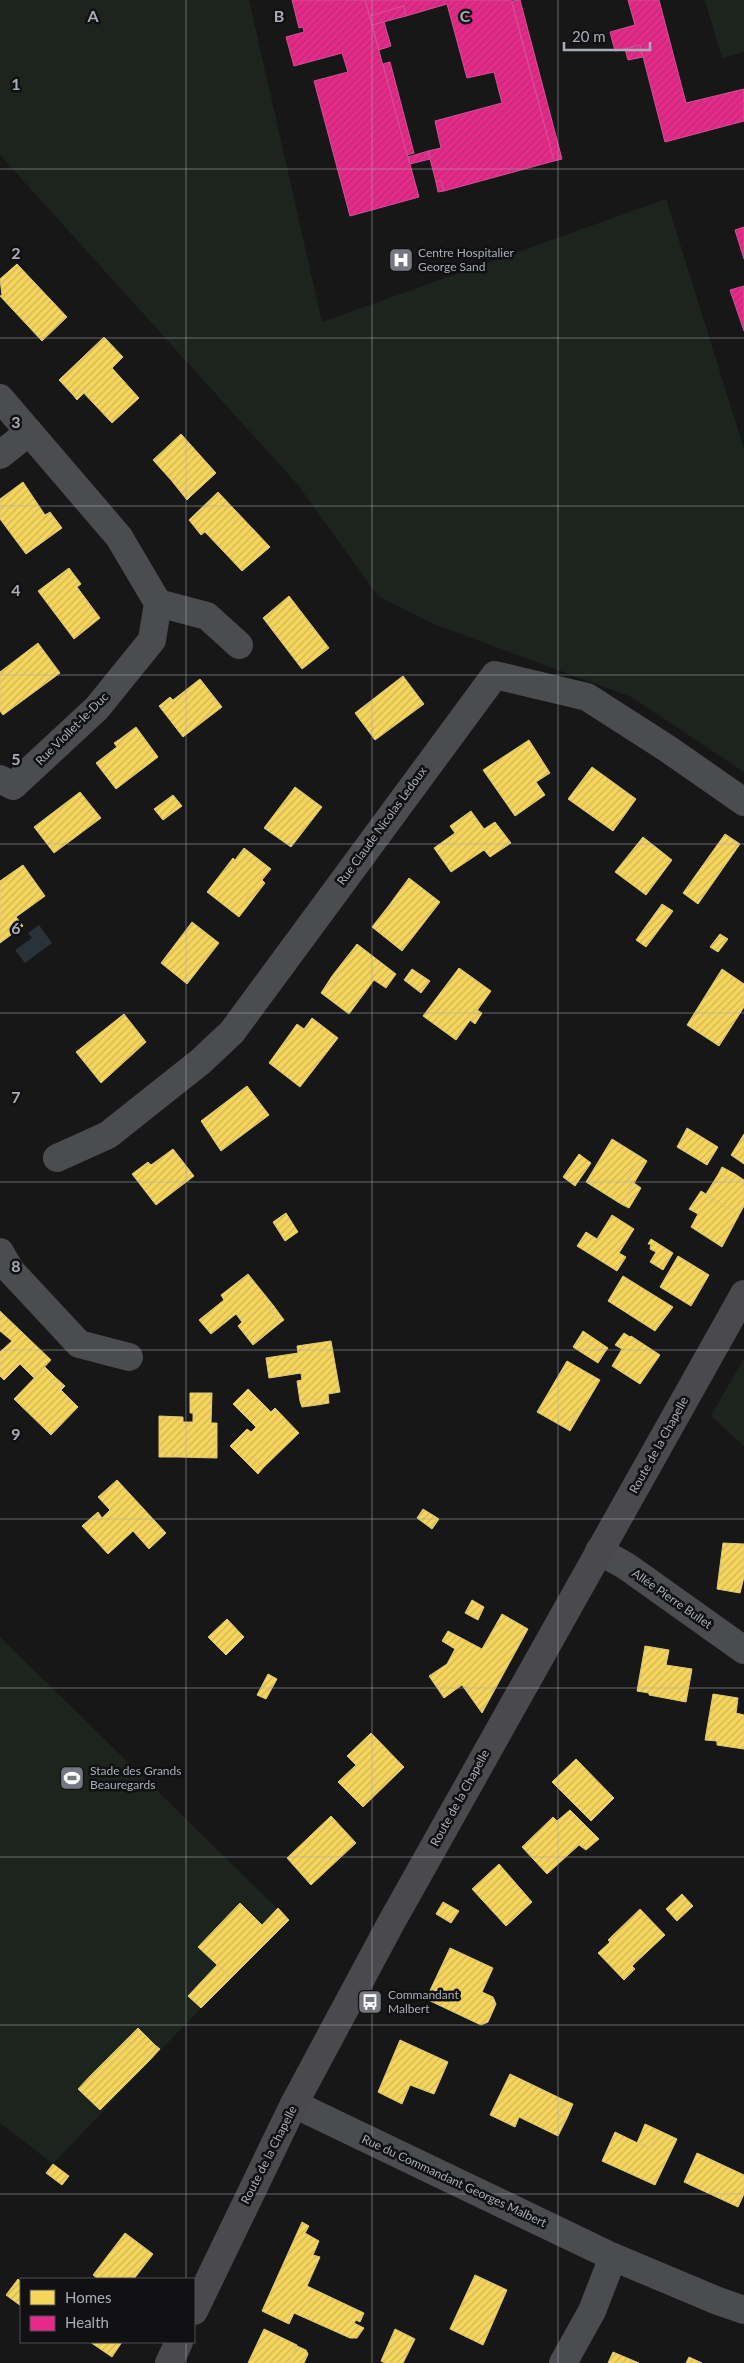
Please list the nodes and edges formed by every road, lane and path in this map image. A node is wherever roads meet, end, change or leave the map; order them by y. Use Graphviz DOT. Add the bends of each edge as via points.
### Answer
graph roads {
  1 [pos="0,398"];
  2 [pos="29,432"];
  3 [pos="0,454"];
  4 [pos="158,604"];
  5 [pos="239,645"];
  6 [pos="0,779"];
  7 [pos="744,802"];
  8 [pos="57,1158"];
  9 [pos="0,1252"];
  10 [pos="744,1294"];
  11 [pos="129,1357"];
  12 [pos="599,1551"];
  13 [pos="744,1650"];
  14 [pos="294,2104"];
  15 [pos="614,2257"];
  16 [pos="195,2308"];
  17 [pos="744,2310"];
  18 [pos="179,2343"];
  19 [pos="169,2363"];
  20 [pos="563,2363"];
  1 -- 2 [label="street"];
  2 -- 3 [label="street"];
  2 -- 4 [label="street" via="119,537"];
  4 -- 5 [label="street" via="207,616"];
  4 -- 6 [label="street, Rue Viollet-le-Duc" via="152,640 97,708 12,786"];
  7 -- 8 [label="street, Rue Claude Nicolas Ledoux" via="587,698 495,675 232,1032 200,1062 108,1135"];
  9 -- 11 [label="street" via="11,1271 79,1344"];
  10 -- 12 [label="main road, Route de la Chapelle"];
  12 -- 13 [label="street, Allée Pierre Bullet" via="626,1566"];
  12 -- 14 [label="main road, Route de la Chapelle"];
  14 -- 15 [label="street, Rue du Commandant Georges Malbert"];
  14 -- 16 [label="main road, Route de la Chapelle"];
  15 -- 17 [label="street, Rue du Commandant Georges Malbert"];
  15 -- 20 [label="street" via="592,2311"];
  18 -- 19 [label="main road"];
}
